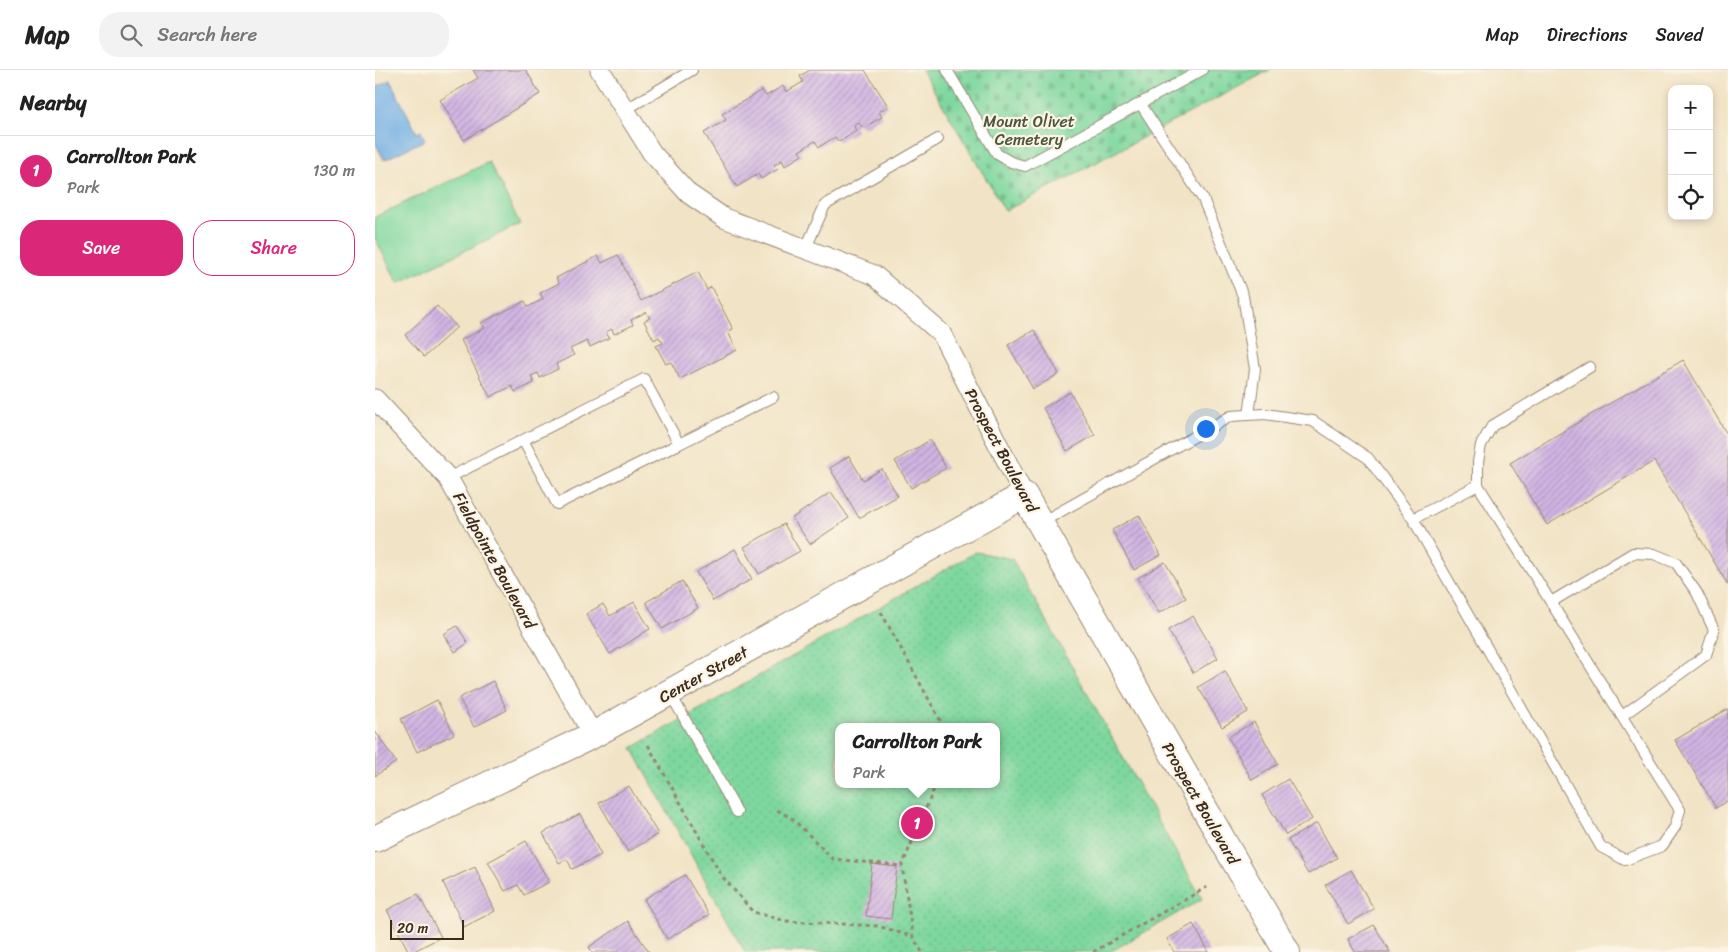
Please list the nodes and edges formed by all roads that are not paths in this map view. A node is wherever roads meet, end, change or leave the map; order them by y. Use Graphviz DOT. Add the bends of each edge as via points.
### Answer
graph roads {
  1 [pos="600,70"];
  2 [pos="692,70"];
  3 [pos="947,70"];
  4 [pos="1202,70"];
  5 [pos="1140,103"];
  6 [pos="625,110"];
  7 [pos="938,139"];
  8 [pos="805,250"];
  9 [pos="1589,367"];
  10 [pos="773,397"];
  11 [pos="375,399"];
  12 [pos="1249,415"];
  13 [pos="523,440"];
  14 [pos="679,444"];
  15 [pos="448,478"];
  16 [pos="1478,485"];
  17 [pos="1024,495"];
  18 [pos="1413,519"];
  19 [pos="1040,523"];
  20 [pos="1551,602"];
  21 [pos="670,692"];
  22 [pos="1622,716"];
  23 [pos="593,736"];
  24 [pos="737,812"];
  25 [pos="375,839"];
  26 [pos="1287,952"];
  1 -- 6 [label="street, Prospect Boulevard"];
  2 -- 6 [label="lane"];
  3 -- 5 [label="lane" via="997,154 1025,166"];
  4 -- 5 [label="lane"];
  5 -- 12 [label="lane" via="1203,198 1243,296 1255,369"];
  6 -- 8 [label="street, Prospect Boulevard" via="652,153 689,194 724,218"];
  7 -- 8 [label="lane" via="825,205"];
  8 -- 17 [label="street, Prospect Boulevard" via="874,275 941,333"];
  9 -- 16 [label="lane" via="1492,426 1481,445"];
  10 -- 14 [label="lane"];
  11 -- 15 [label="street, Fieldpointe Boulevard"];
  12 -- 18 [label="lane" via="1313,421 1368,458"];
  12 -- 19 [label="lane" via="1231,416"];
  13 -- 14 [label="lane" via="557,504"];
  13 -- 14 [label="lane" via="644,379"];
  13 -- 15 [label="lane"];
  15 -- 23 [label="street, Fieldpointe Boulevard"];
  16 -- 18 [label="lane"];
  16 -- 20 [label="lane"];
  17 -- 19 [label="street, Prospect Boulevard"];
  17 -- 21 [label="street, Center Street"];
  18 -- 22 [label="lane" via="1601,847 1625,860 1662,846 1675,827 1680,810"];
  19 -- 26 [label="street, Prospect Boulevard"];
  20 -- 22 [label="lane"];
  20 -- 22 [label="lane" via="1633,553 1654,554 1676,563 1697,593 1714,630 1706,655"];
  21 -- 23 [label="street, Center Street"];
  21 -- 24 [label="lane"];
  23 -- 25 [label="street, Center Street"];
}
